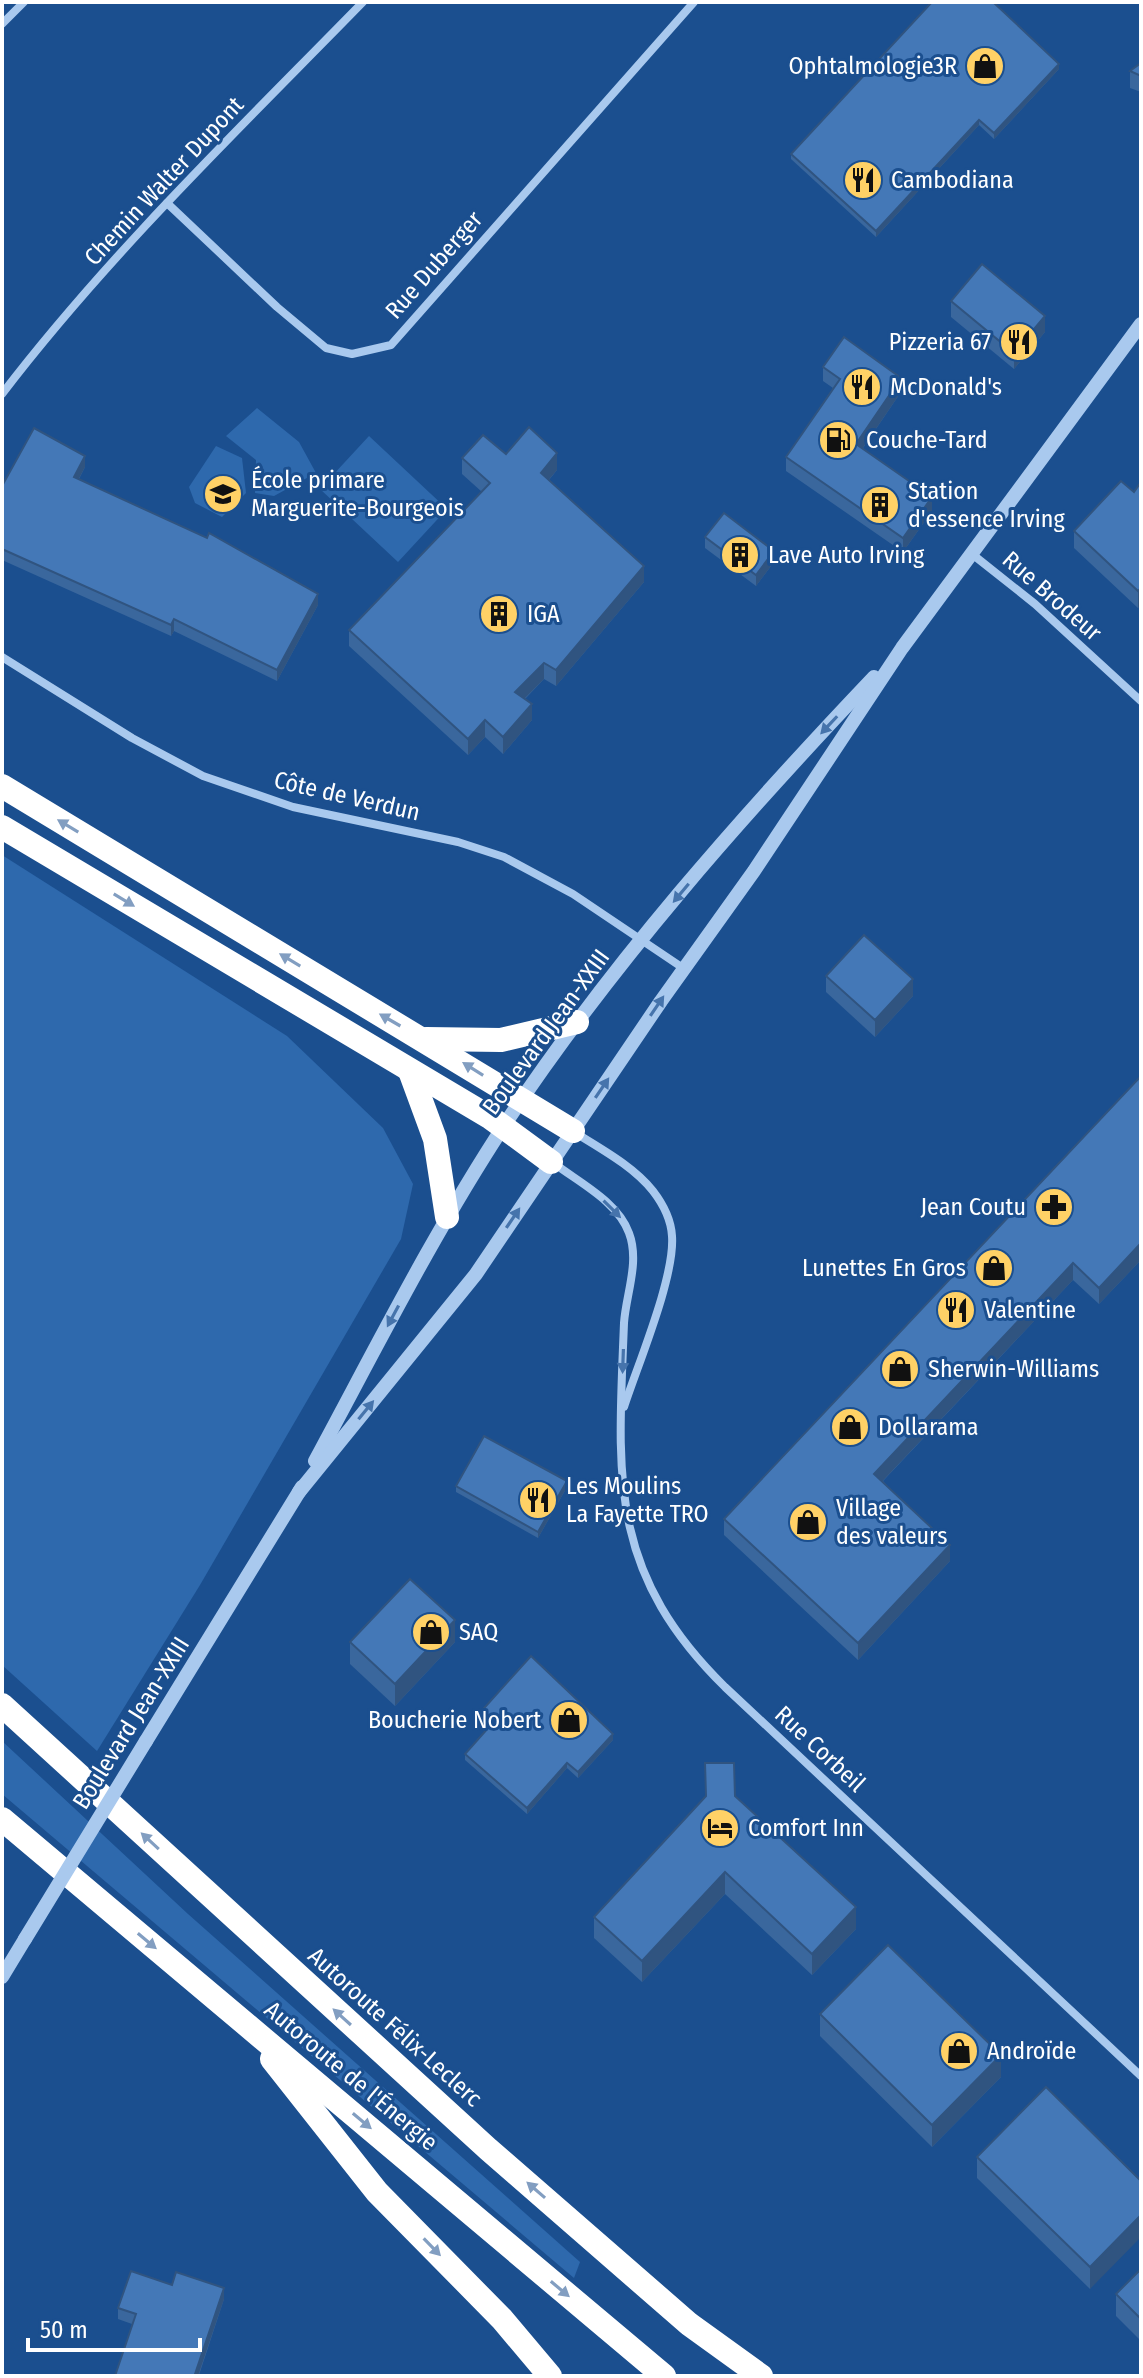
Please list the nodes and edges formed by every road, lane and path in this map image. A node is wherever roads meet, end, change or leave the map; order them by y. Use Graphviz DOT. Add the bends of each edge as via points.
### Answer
graph roads {
  1 [pos="24,2"];
  2 [pos="363,2"];
  3 [pos="694,2"];
  4 [pos="2,24"];
  5 [pos="167,203"];
  6 [pos="1141,324"];
  7 [pos="2,394"];
  8 [pos="972,554"];
  9 [pos="902,648"];
  10 [pos="2,657"];
  11 [pos="1141,701"];
  12 [pos="2,786"];
  13 [pos="2,827"];
  14 [pos="641,940"];
  15 [pos="683,968"];
  16 [pos="577,1022"];
  17 [pos="424,1039"];
  18 [pos="410,1071"];
  19 [pos="522,1100"];
  20 [pos="503,1127"];
  21 [pos="573,1131"];
  22 [pos="551,1162"];
  23 [pos="447,1217"];
  24 [pos="620,1419"];
  25 [pos="299,1492"];
  26 [pos="2,1705"];
  27 [pos="2,1819"];
  28 [pos="2,1977"];
  29 [pos="238,2017"];
  30 [pos="1141,2076"];
  31 [pos="689,2324"];
  32 [pos="550,2376"];
  33 [pos="664,2376"];
  34 [pos="750,2376"];
  35 [pos="761,2376"];
  1 -- 4 [label="street"];
  2 -- 5 [label="street, Chemin Walter Dupont"];
  3 -- 5 [label="street, Rue Duberger" via="391,345 352,354 326,348"];
  5 -- 7 [label="street, Chemin Walter Dupont"];
  6 -- 8 [label="street, Boulevard Jean-XXIII"];
  8 -- 9 [label="street, Boulevard Jean-XXIII"];
  8 -- 11 [label="street, Rue Brodeur"];
  9 -- 14 [label="street, Boulevard Jean-XXIII, one-way" via="808,747"];
  9 -- 15 [label="street, Boulevard Jean-XXIII"];
  10 -- 14 [label="street, Côte de Verdun" via="203,776 293,807 489,851 573,894"];
  17 -- 12 [label="highway, one-way"];
  13 -- 18 [label="highway, one-way"];
  14 -- 15 [label="street, Côte de Verdun"];
  14 -- 16 [label="street, Boulevard Jean-XXIII"];
  21 -- 15 [label="street, Boulevard Jean-XXIII, one-way"];
  16 -- 17 [label="highway" via="501,1040"];
  16 -- 19 [label="street, Boulevard Jean-XXIII"];
  19 -- 17 [label="highway, one-way"];
  18 -- 20 [label="highway"];
  18 -- 23 [label="highway" via="435,1139"];
  19 -- 20 [label="street, Boulevard Jean-XXIII"];
  19 -- 21 [label="highway"];
  20 -- 22 [label="highway"];
  20 -- 23 [label="street, Boulevard Jean-XXIII"];
  21 -- 22 [label="street, Boulevard Jean-XXIII"];
  21 -- 24 [label="street, Rue Corbeil" via="641,1178 665,1209 671,1229 666,1278"];
  22 -- 24 [label="street, Rue Corbeil, one-way" via="608,1204 630,1234 633,1260 625,1303"];
  25 -- 22 [label="street, Boulevard Jean-XXIII, one-way" via="476,1274"];
  23 -- 25 [label="street, Boulevard Jean-XXIII, one-way"];
  24 -- 30 [label="street, Rue Corbeil" via="623,1492 633,1546 655,1597 689,1649"];
  25 -- 28 [label="street, Boulevard Jean-XXIII, bridge"];
  31 -- 26 [label="highway, Autoroute Félix-Leclerc, one-way" via="412,2081"];
  27 -- 29 [label="highway, Autoroute de l'Énergie, one-way"];
  29 -- 32 [label="highway, one-way" via="377,2192 502,2319"];
  29 -- 33 [label="highway, Autoroute de l'Énergie, one-way"];
  31 -- 34 [label="highway"];
  31 -- 35 [label="highway, Autoroute Félix-Leclerc"];
}
